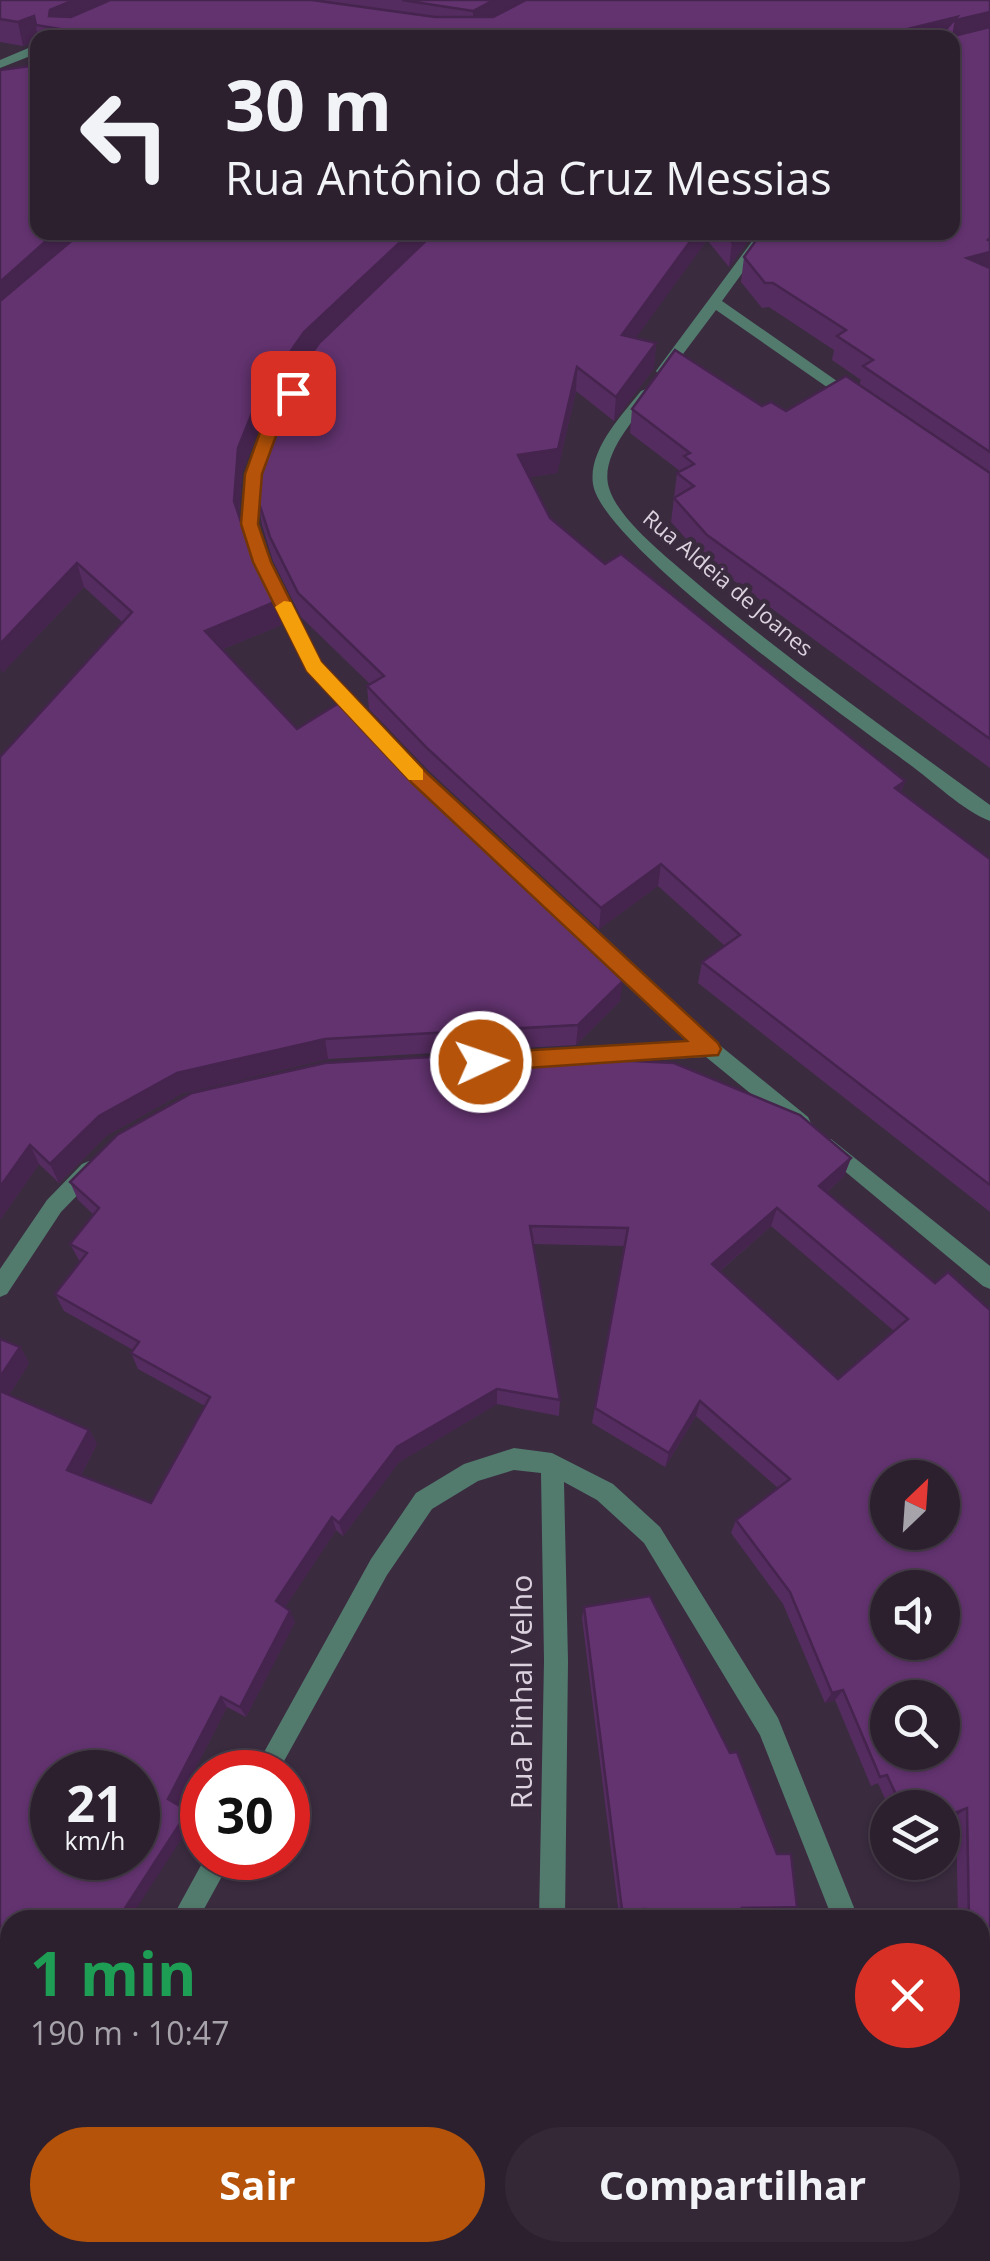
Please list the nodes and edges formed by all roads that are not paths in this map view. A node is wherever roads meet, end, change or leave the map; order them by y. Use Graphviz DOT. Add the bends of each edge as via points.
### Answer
graph roads {
  1 [pos="30,51"];
  2 [pos="0,64"];
  3 [pos="760,240"];
  4 [pos="712,301"];
  5 [pos="864,406"];
  6 [pos="282,409"];
  7 [pos="380,737"];
  8 [pos="990,814"];
  9 [pos="551,900"];
  10 [pos="710,1049"];
  11 [pos="500,1061"];
  12 [pos="102,1157"];
  13 [pos="990,1279"];
  14 [pos="0,1288"];
  15 [pos="552,1464"];
  16 [pos="278,1750"];
  17 [pos="206,1880"];
  18 [pos="189,1910"];
  19 [pos="552,1910"];
  20 [pos="842,1910"];
  1 -- 2 [label="street"];
  3 -- 4 [label="street, Rua Aldeia de Joanes"];
  4 -- 5 [label="street"];
  4 -- 8 [label="street, Rua Aldeia de Joanes" via="621,428 600,488 612,512 639,544 771,651"];
  6 -- 7 [label="street" via="253,474 250,524 313,666"];
  9 -- 10 [label="street"];
  10 -- 11 [label="street"];
  10 -- 13 [label="street"];
  12 -- 14 [label="street" via="54,1206"];
  15 -- 16 [label="street" via="514,1458 472,1472 424,1500 379,1567"];
  15 -- 19 [label="street, Rua Pinhal Velho"];
  15 -- 20 [label="street" via="605,1492 652,1536 769,1727"];
  17 -- 18 [label="street"];
}
